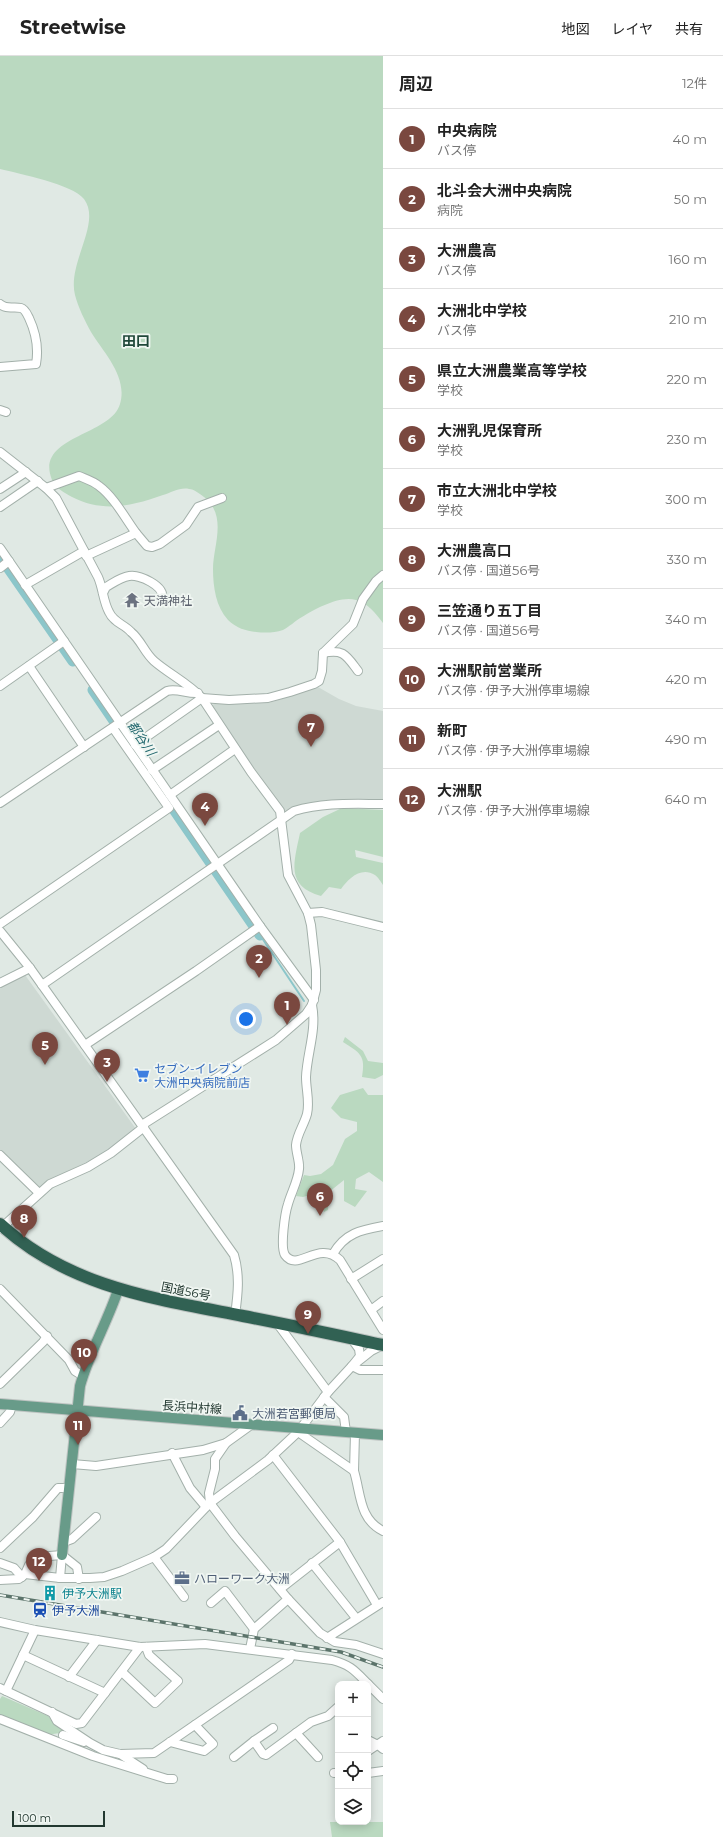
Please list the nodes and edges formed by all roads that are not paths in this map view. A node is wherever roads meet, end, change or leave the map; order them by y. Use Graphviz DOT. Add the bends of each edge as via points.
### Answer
graph roads {
  1 [pos="0,304"];
  2 [pos="0,367"];
  3 [pos="0,452"];
  4 [pos="26,472"];
  5 [pos="38,481"];
  6 [pos="46,488"];
  7 [pos="0,489"];
  8 [pos="222,498"];
  9 [pos="0,507"];
  10 [pos="136,533"];
  11 [pos="0,548"];
  12 [pos="85,553"];
  13 [pos="5,564"];
  14 [pos="383,575"];
  15 [pos="25,585"];
  16 [pos="103,593"];
  17 [pos="162,598"];
  18 [pos="62,643"];
  19 [pos="323,653"];
  20 [pos="29,666"];
  21 [pos="358,671"];
  22 [pos="0,686"];
  23 [pos="200,696"];
  24 [pos="116,725"];
  25 [pos="219,725"];
  26 [pos="135,745"];
  27 [pos="84,746"];
  28 [pos="235,749"];
  29 [pos="152,770"];
  30 [pos="170,795"];
  31 [pos="0,803"];
  32 [pos="383,804"];
  33 [pos="172,806"];
  34 [pos="281,820"];
  35 [pos="214,865"];
  36 [pos="308,913"];
  37 [pos="0,924"];
  38 [pos="383,927"];
  39 [pos="257,928"];
  40 [pos="0,931"];
  41 [pos="30,968"];
  42 [pos="0,983"];
  43 [pos="42,985"];
  44 [pos="313,1003"];
  45 [pos="85,1046"];
  46 [pos="143,1126"];
  47 [pos="0,1155"];
  48 [pos="39,1193"];
  49 [pos="1,1226"];
  50 [pos="383,1226"];
  51 [pos="333,1254"];
  52 [pos="383,1259"];
  53 [pos="351,1279"];
  54 [pos="0,1289"];
  55 [pos="118,1290"];
  56 [pos="383,1301"];
  57 [pos="371,1310"];
  58 [pos="235,1315"];
  59 [pos="277,1323"];
  60 [pos="383,1330"];
  61 [pos="46,1336"];
  62 [pos="351,1338"];
  63 [pos="383,1345"];
  64 [pos="352,1366"];
  65 [pos="383,1370"];
  66 [pos="83,1376"];
  67 [pos="0,1384"];
  68 [pos="326,1394"];
  69 [pos="0,1404"];
  70 [pos="12,1405"];
  71 [pos="78,1410"];
  72 [pos="0,1423"];
  73 [pos="251,1425"];
  74 [pos="300,1430"];
  75 [pos="350,1432"];
  76 [pos="383,1435"];
  77 [pos="226,1443"];
  78 [pos="172,1453"];
  79 [pos="273,1455"];
  80 [pos="72,1464"];
  81 [pos="354,1471"];
  82 [pos="69,1488"];
  83 [pos="208,1505"];
  84 [pos="96,1517"];
  85 [pos="383,1530"];
  86 [pos="64,1542"];
  87 [pos="340,1542"];
  88 [pos="0,1548"];
  89 [pos="62,1555"];
  90 [pos="154,1557"];
  91 [pos="312,1563"];
  92 [pos="0,1564"];
  93 [pos="24,1575"];
  94 [pos="60,1578"];
  95 [pos="79,1579"];
  96 [pos="0,1580"];
  97 [pos="280,1589"];
  98 [pos="184,1597"];
  99 [pos="288,1598"];
  100 [pos="211,1603"];
  101 [pos="380,1604"];
  102 [pos="356,1618"];
  103 [pos="0,1622"];
  104 [pos="254,1629"];
  105 [pos="35,1630"];
  106 [pos="327,1638"];
  107 [pos="97,1640"];
  108 [pos="143,1647"];
  109 [pos="250,1649"];
  110 [pos="292,1654"];
  111 [pos="383,1654"];
  112 [pos="23,1655"];
  113 [pos="122,1672"];
  114 [pos="69,1677"];
  115 [pos="364,1681"];
  116 [pos="371,1688"];
  117 [pos="3,1690"];
  118 [pos="105,1693"];
  119 [pos="383,1699"];
  120 [pos="335,1710"];
  121 [pos="52,1712"];
  122 [pos="0,1719"];
  123 [pos="195,1725"];
  124 [pos="273,1728"];
  125 [pos="296,1733"];
  126 [pos="63,1735"];
  127 [pos="254,1741"];
  128 [pos="371,1741"];
  129 [pos="170,1742"];
  130 [pos="90,1743"];
  131 [pos="381,1745"];
  132 [pos="371,1750"];
  133 [pos="120,1754"];
  134 [pos="234,1757"];
  135 [pos="318,1757"];
  136 [pos="383,1771"];
  137 [pos="371,1773"];
  138 [pos="152,1774"];
  139 [pos="173,1779"];
  1 -- 2 [label="street" via="25,311 36,332 37,357 36,364"];
  3 -- 4 [label="street"];
  4 -- 5 [label="street"];
  4 -- 7 [label="street"];
  5 -- 6 [label="street"];
  5 -- 9 [label="street"];
  6 -- 10 [label="street" via="79,476 90,481 100,486"];
  6 -- 12 [label="street" via="62,506"];
  8 -- 10 [label="street" via="198,507 186,525 160,544 147,546"];
  10 -- 12 [label="street"];
  11 -- 13 [label="street"];
  12 -- 15 [label="street"];
  12 -- 16 [label="street" via="98,577"];
  13 -- 15 [label="street"];
  14 -- 19 [label="street" via="363,599 353,624"];
  15 -- 18 [label="street"];
  16 -- 17 [label="street" via="106,587 130,575 156,584 162,592"];
  16 -- 23 [label="street" via="109,613 116,622 138,638 154,661"];
  18 -- 20 [label="street"];
  18 -- 24 [label="street"];
  19 -- 21 [label="street" via="335,651 346,654"];
  19 -- 23 [label="street" via="322,672 319,681 314,684 268,698 229,700"];
  20 -- 22 [label="street"];
  20 -- 27 [label="street"];
  23 -- 24 [label="street" via="167,691"];
  23 -- 25 [label="street"];
  23 -- 26 [label="street"];
  24 -- 26 [label="street"];
  24 -- 27 [label="street"];
  24 -- 33 [label="street"];
  25 -- 28 [label="street"];
  25 -- 29 [label="street"];
  26 -- 29 [label="street"];
  27 -- 31 [label="street"];
  28 -- 30 [label="street"];
  28 -- 34 [label="street" via="280,811"];
  29 -- 30 [label="street"];
  30 -- 33 [label="street"];
  32 -- 34 [label="street" via="309,806 294,811"];
  33 -- 35 [label="street"];
  33 -- 37 [label="street"];
  34 -- 35 [label="street"];
  34 -- 36 [label="street" via="288,875"];
  35 -- 39 [label="street"];
  35 -- 43 [label="street"];
  36 -- 38 [label="street" via="322,912"];
  36 -- 44 [label="street" via="316,970"];
  39 -- 44 [label="street"];
  39 -- 45 [label="street"];
  40 -- 41 [label="street"];
  41 -- 42 [label="street"];
  41 -- 43 [label="street"];
  43 -- 45 [label="street"];
  44 -- 46 [label="street" via="306,1014 269,1044"];
  44 -- 51 [label="street" via="312,1042 306,1077 307,1114 296,1146 299,1169 287,1206 282,1243 284,1253 295,1260 318,1252"];
  45 -- 46 [label="street"];
  46 -- 48 [label="street" via="111,1153 88,1167 50,1184"];
  46 -- 58 [label="street" via="234,1255 239,1286"];
  47 -- 48 [label="street"];
  48 -- 49 [label="street"];
  49 -- 55 [label="highway, 国道56号" via="51,1262"];
  50 -- 51 [label="street" via="354,1233 339,1244"];
  51 -- 53 [label="street" via="340,1260"];
  52 -- 53 [label="street"];
  53 -- 57 [label="street"];
  54 -- 61 [label="street"];
  55 -- 58 [label="highway, 国道56号"];
  55 -- 66 [label="main road" via="110,1315"];
  56 -- 57 [label="street"];
  57 -- 60 [label="street"];
  58 -- 59 [label="highway, 国道56号"];
  59 -- 62 [label="highway, 国道56号"];
  59 -- 68 [label="street"];
  61 -- 66 [label="street" via="69,1360 77,1374"];
  61 -- 67 [label="street"];
  62 -- 63 [label="highway, 国道56号"];
  62 -- 64 [label="street" via="359,1349 360,1356"];
  63 -- 64 [label="street"];
  64 -- 65 [label="street" via="360,1370"];
  64 -- 68 [label="street"];
  66 -- 71 [label="main road"];
  68 -- 74 [label="street"];
  68 -- 75 [label="street" via="344,1417"];
  69 -- 70 [label="main road, 長浜中村線"];
  70 -- 71 [label="main road, 長浜中村線"];
  70 -- 72 [label="street" via="10,1412"];
  71 -- 73 [label="main road, 長浜中村線"];
  71 -- 80 [label="main road"];
  73 -- 74 [label="main road, 長浜中村線"];
  73 -- 77 [label="street"];
  74 -- 75 [label="main road, 長浜中村線"];
  74 -- 79 [label="street"];
  74 -- 81 [label="street"];
  75 -- 76 [label="main road, 長浜中村線"];
  75 -- 81 [label="street"];
  77 -- 78 [label="street" via="203,1450"];
  77 -- 83 [label="street" via="215,1459"];
  78 -- 80 [label="street" via="96,1466"];
  78 -- 83 [label="street" via="190,1488"];
  79 -- 83 [label="street"];
  79 -- 87 [label="street"];
  80 -- 82 [label="main road"];
  81 -- 85 [label="street" via="363,1511 376,1527"];
  82 -- 86 [label="main road"];
  82 -- 88 [label="street" via="58,1488 33,1517"];
  83 -- 90 [label="street"];
  83 -- 97 [label="street"];
  84 -- 86 [label="street" via="72,1539"];
  86 -- 89 [label="main road"];
  87 -- 91 [label="street"];
  87 -- 101 [label="street"];
  89 -- 93 [label="street" via="37,1557"];
  89 -- 94 [label="street"];
  89 -- 95 [label="street" via="77,1567"];
  90 -- 95 [label="street" via="104,1577"];
  90 -- 98 [label="street"];
  91 -- 97 [label="street"];
  91 -- 102 [label="street"];
  92 -- 93 [label="street" via="14,1568"];
  93 -- 94 [label="street"];
  93 -- 96 [label="street" via="19,1579"];
  94 -- 95 [label="street"];
  97 -- 99 [label="street"];
  99 -- 104 [label="street"];
  99 -- 106 [label="street"];
  100 -- 104 [label="street" via="225,1591"];
  101 -- 102 [label="street"];
  102 -- 106 [label="street"];
  103 -- 105 [label="street"];
  104 -- 109 [label="street"];
  105 -- 107 [label="street"];
  105 -- 112 [label="street"];
  106 -- 111 [label="street"];
  107 -- 108 [label="street"];
  107 -- 114 [label="street"];
  108 -- 109 [label="street" via="205,1644"];
  108 -- 113 [label="street"];
  108 -- 113 [label="street" via="178,1681 154,1703"];
  109 -- 110 [label="street"];
  110 -- 115 [label="street" via="345,1663"];
  110 -- 123 [label="street" via="289,1660"];
  112 -- 114 [label="street"];
  112 -- 117 [label="street"];
  113 -- 118 [label="street"];
  114 -- 118 [label="street"];
  116 -- 119 [label="street"];
  117 -- 121 [label="street"];
  118 -- 121 [label="street" via="82,1723 76,1724"];
  120 -- 125 [label="street"];
  121 -- 130 [label="street" via="57,1721"];
  122 -- 138 [label="street" via="93,1756"];
  123 -- 129 [label="street"];
  123 -- 129 [label="street" via="212,1744 204,1751"];
  124 -- 127 [label="street"];
  125 -- 127 [label="street" via="266,1755"];
  125 -- 135 [label="street"];
  126 -- 130 [label="street"];
  127 -- 134 [label="street"];
  128 -- 131 [label="street"];
  129 -- 133 [label="street" via="154,1753"];
  130 -- 133 [label="street" via="103,1750"];
  131 -- 132 [label="street"];
  133 -- 138 [label="street"];
  136 -- 137 [label="street"];
  138 -- 139 [label="street"];
}
